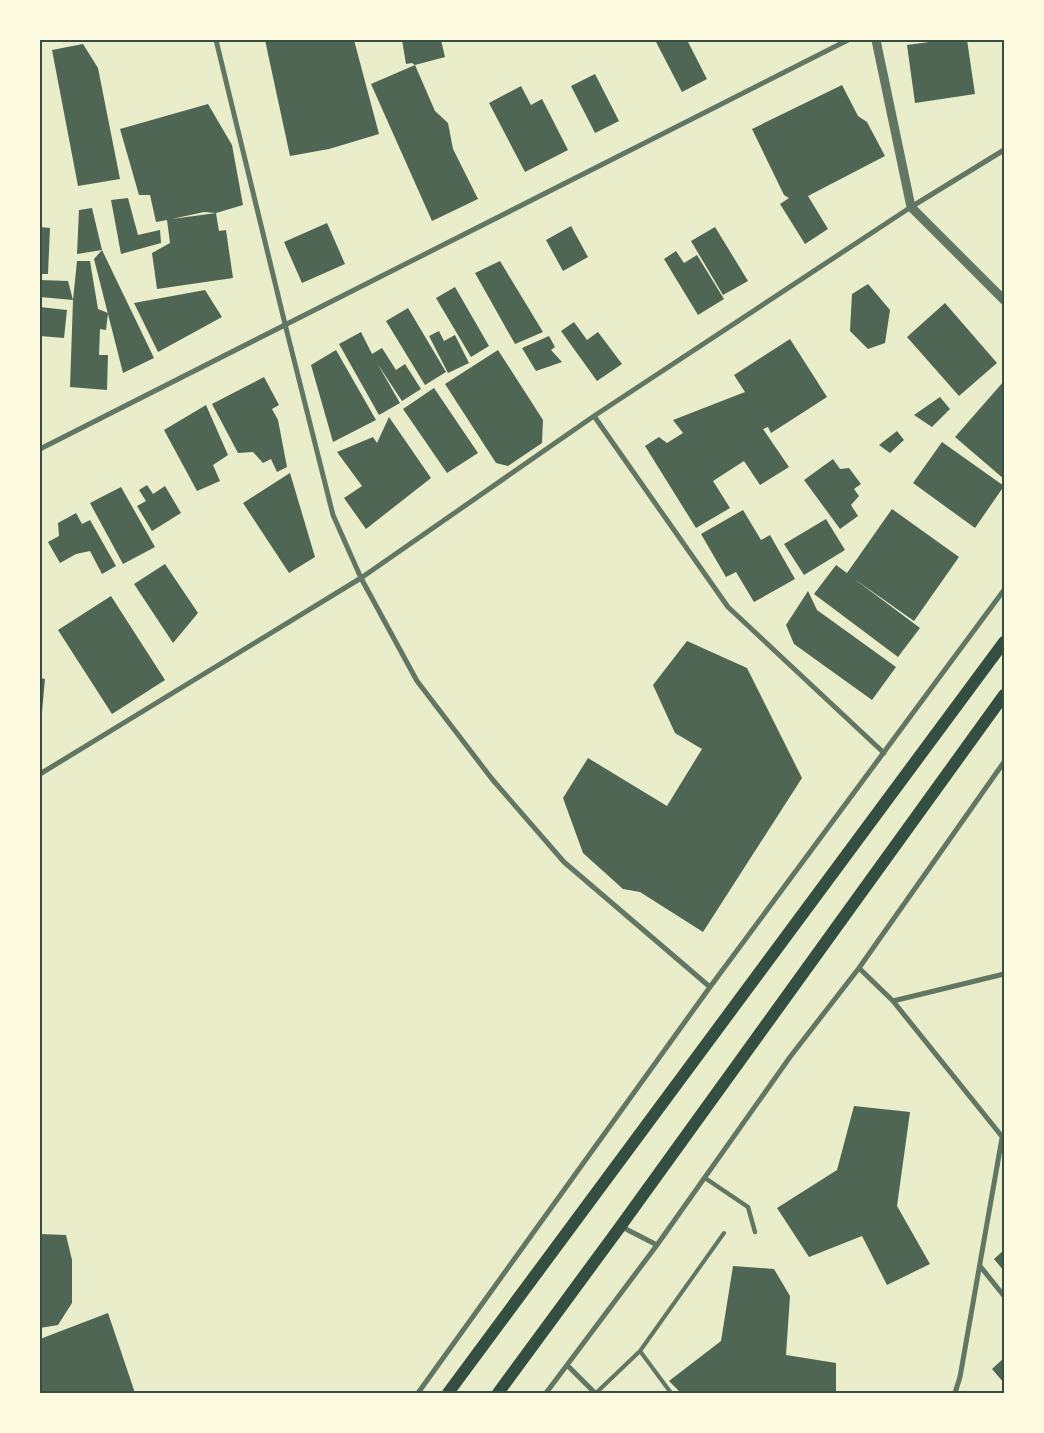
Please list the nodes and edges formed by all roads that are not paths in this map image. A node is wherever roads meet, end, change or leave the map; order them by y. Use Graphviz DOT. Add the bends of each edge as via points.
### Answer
graph roads {
  1 [pos="216,40"];
  2 [pos="848,40"];
  3 [pos="876,40"];
  4 [pos="1004,150"];
  5 [pos="911,207"];
  6 [pos="1004,300"];
  7 [pos="285,324"];
  8 [pos="594,416"];
  9 [pos="40,449"];
  10 [pos="361,578"];
  11 [pos="1004,590"];
  12 [pos="1004,642"];
  13 [pos="1004,695"];
  14 [pos="884,753"];
  15 [pos="1004,762"];
  16 [pos="40,774"];
  17 [pos="859,968"];
  18 [pos="1004,974"];
  19 [pos="710,988"];
  20 [pos="893,1002"];
  21 [pos="1003,1139"];
  22 [pos="705,1178"];
  23 [pos="620,1227"];
  24 [pos="755,1232"];
  25 [pos="724,1234"];
  26 [pos="657,1245"];
  27 [pos="980,1266"];
  28 [pos="1004,1296"];
  29 [pos="640,1350"];
  30 [pos="568,1366"];
  31 [pos="418,1393"];
  32 [pos="448,1393"];
  33 [pos="498,1393"];
  34 [pos="546,1393"];
  35 [pos="596,1393"];
  36 [pos="671,1393"];
  37 [pos="955,1393"];
  1 -- 7 [label="street"];
  2 -- 7 [label="street"];
  3 -- 5 [label="street"];
  4 -- 5 [label="street"];
  5 -- 6 [label="street"];
  5 -- 8 [label="street"];
  7 -- 9 [label="street"];
  7 -- 10 [label="street" via="333,516"];
  8 -- 10 [label="street"];
  8 -- 14 [label="street" via="728,607"];
  10 -- 16 [label="street"];
  10 -- 19 [label="street" via="417,681 492,779 564,862"];
  11 -- 14 [label="street"];
  12 -- 32 [label="main road"];
  13 -- 23 [label="main road"];
  14 -- 19 [label="street"];
  15 -- 17 [label="street"];
  17 -- 20 [label="street"];
  17 -- 22 [label="street" via="790,1057"];
  18 -- 20 [label="street"];
  19 -- 31 [label="street"];
  20 -- 21 [label="street"];
  21 -- 27 [label="street"];
  22 -- 24 [label="street" via="748,1207"];
  22 -- 26 [label="street"];
  23 -- 26 [label="street"];
  23 -- 33 [label="main road"];
  25 -- 29 [label="lane"];
  26 -- 30 [label="street"];
  27 -- 28 [label="street"];
  27 -- 37 [label="street"];
  29 -- 35 [label="lane"];
  29 -- 36 [label="lane"];
  30 -- 34 [label="street"];
  30 -- 35 [label="street"];
}
